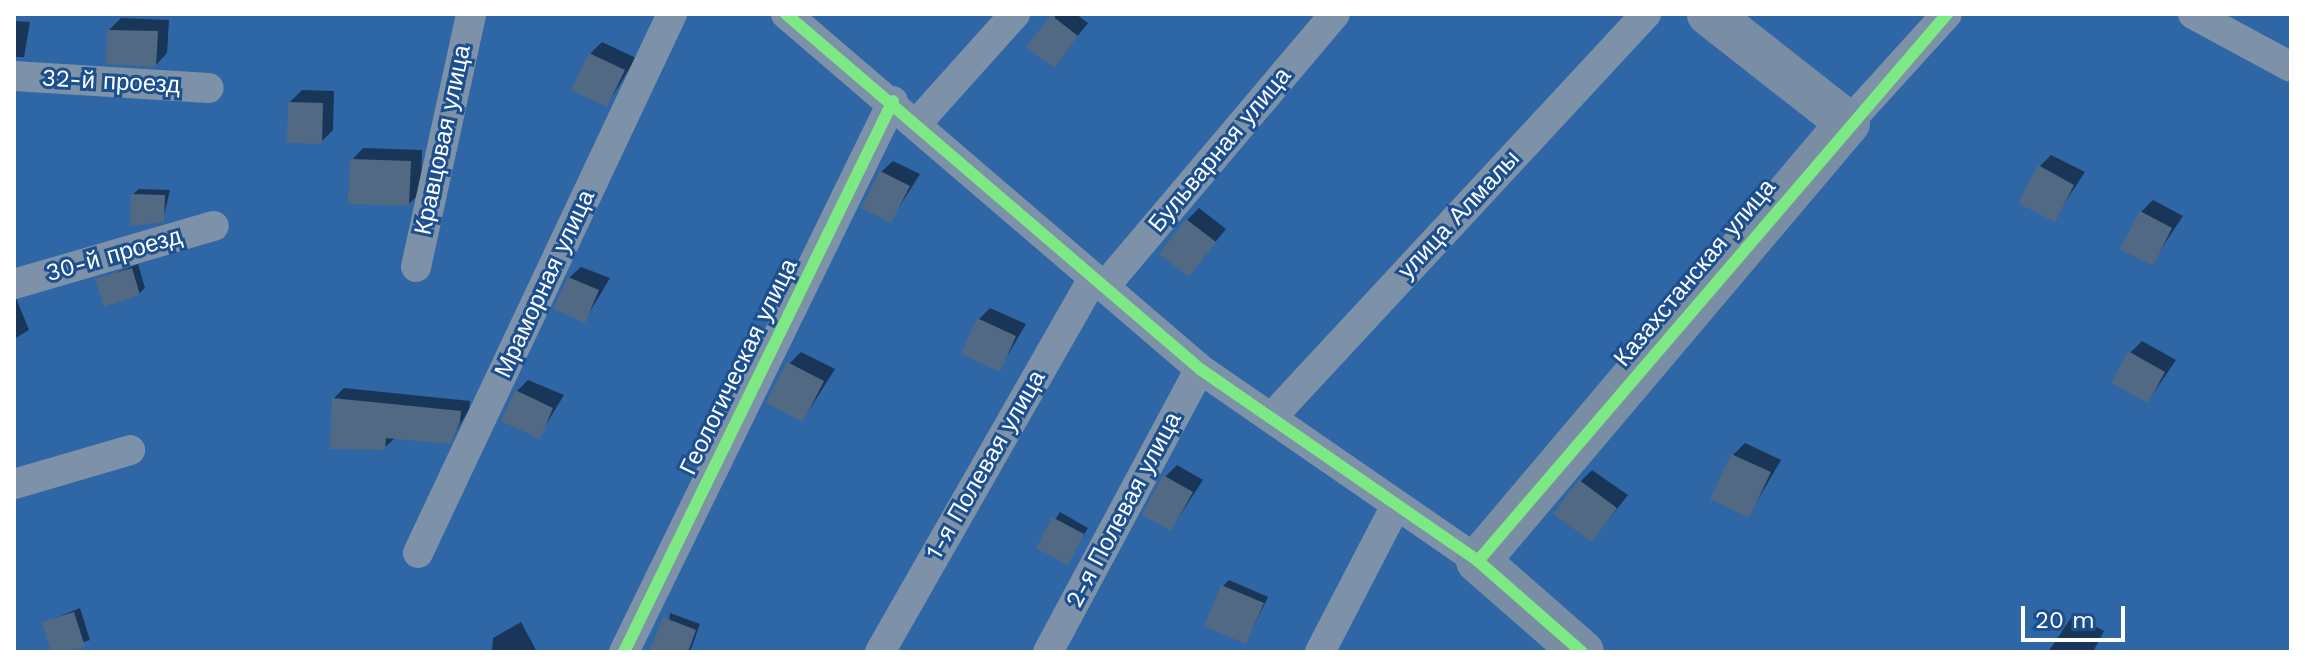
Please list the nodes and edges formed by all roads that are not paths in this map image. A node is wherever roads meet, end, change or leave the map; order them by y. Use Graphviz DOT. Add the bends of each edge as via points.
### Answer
graph roads {
  1 [pos="471,14"];
  2 [pos="672,14"];
  3 [pos="786,14"];
  4 [pos="1015,14"];
  5 [pos="1335,14"];
  6 [pos="1646,14"];
  7 [pos="1709,14"];
  8 [pos="1947,14"];
  9 [pos="2193,14"];
  10 [pos="2291,67"];
  11 [pos="14,76"];
  12 [pos="209,88"];
  13 [pos="893,101"];
  14 [pos="919,121"];
  15 [pos="1848,123"];
  16 [pos="214,226"];
  17 [pos="416,267"];
  18 [pos="1099,282"];
  19 [pos="14,284"];
  20 [pos="1200,369"];
  21 [pos="1272,417"];
  22 [pos="130,450"];
  23 [pos="14,484"];
  24 [pos="1394,509"];
  25 [pos="418,553"];
  26 [pos="1478,561"];
  27 [pos="1568,648"];
  28 [pos="624,652"];
  29 [pos="880,652"];
  30 [pos="1048,652"];
  31 [pos="1320,652"];
  1 -- 17 [label="street, Кравцовая улица"];
  2 -- 25 [label="street, Мраморная улица"];
  3 -- 13 [label="street"];
  4 -- 14 [label="street"];
  5 -- 18 [label="street, Бульварная улица"];
  6 -- 21 [label="street, улица Алмалы"];
  7 -- 15 [label="street"];
  8 -- 15 [label="street, Казахстанская улица"];
  9 -- 10 [label="street"];
  11 -- 12 [label="street, 32-й проезд"];
  13 -- 14 [label="street"];
  13 -- 28 [label="street, Геологическая улица"];
  14 -- 18 [label="street"];
  15 -- 26 [label="street, Казахстанская улица"];
  16 -- 19 [label="street, 30-й проезд"];
  18 -- 20 [label="street"];
  18 -- 29 [label="street, 1-я Полевая улица"];
  20 -- 21 [label="street"];
  20 -- 30 [label="street, 2-я Полевая улица"];
  21 -- 24 [label="street"];
  22 -- 23 [label="street"];
  24 -- 26 [label="street"];
  24 -- 31 [label="street"];
  26 -- 27 [label="street"];
}
